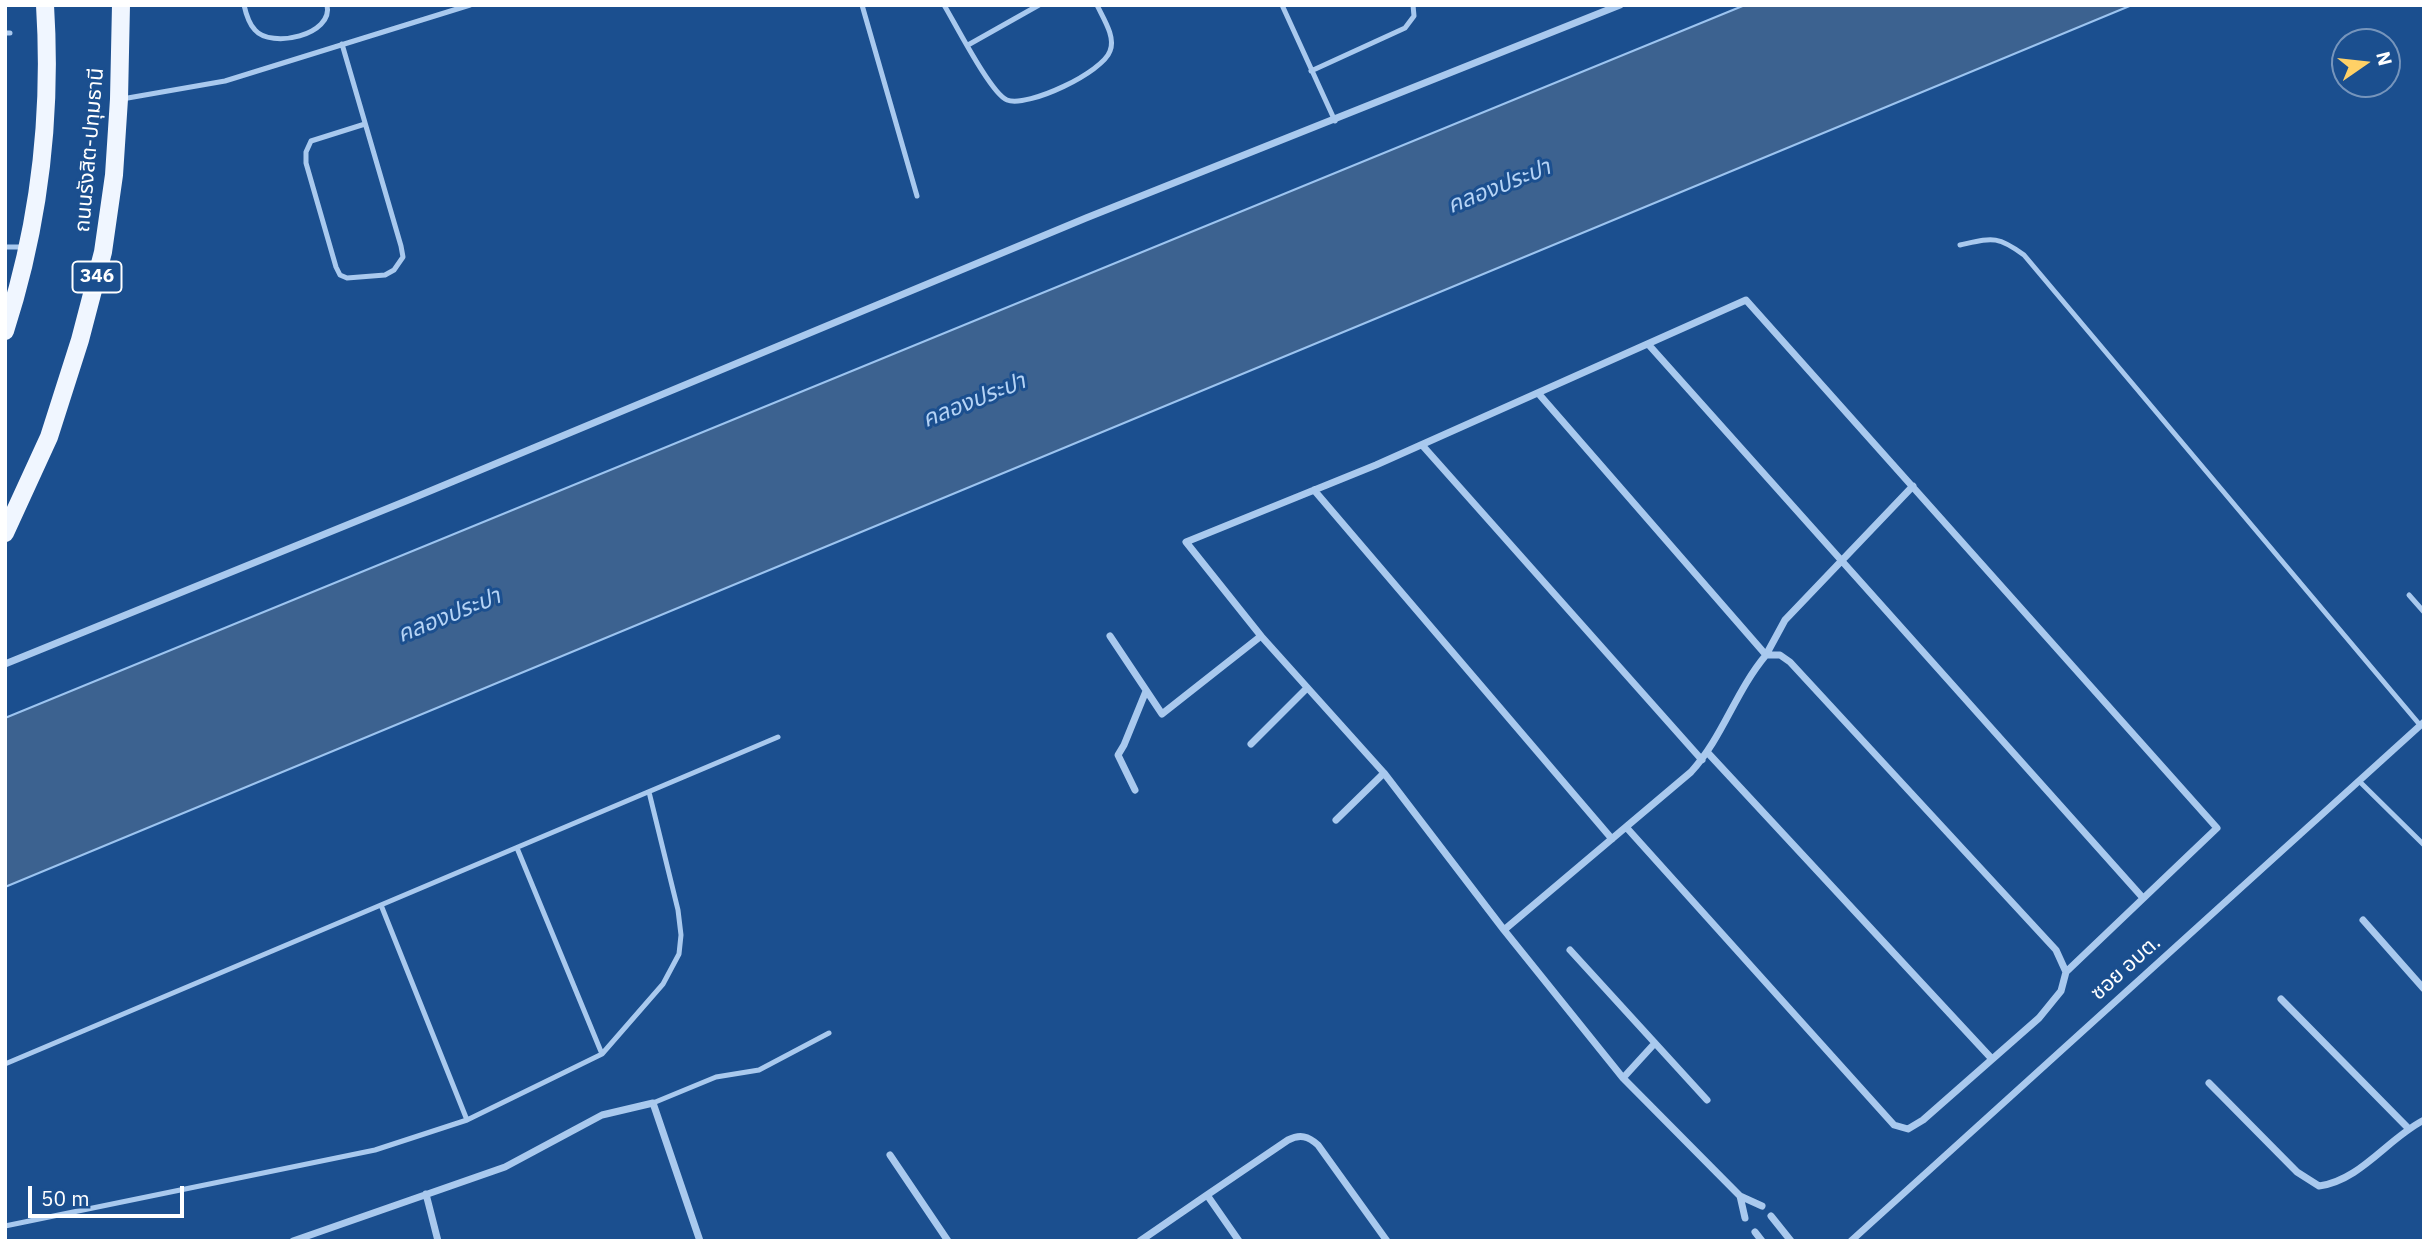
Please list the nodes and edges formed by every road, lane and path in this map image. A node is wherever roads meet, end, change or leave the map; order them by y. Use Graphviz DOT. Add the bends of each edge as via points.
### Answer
graph roads {
  1 [pos="45,5"];
  2 [pos="121,5"];
  3 [pos="244,5"];
  4 [pos="327,5"];
  5 [pos="470,5"];
  6 [pos="862,5"];
  7 [pos="944,5"];
  8 [pos="1039,5"];
  9 [pos="1097,5"];
  10 [pos="1282,5"];
  11 [pos="1413,5"];
  12 [pos="1620,5"];
  13 [pos="342,44"];
  14 [pos="968,45"];
  15 [pos="1311,71"];
  16 [pos="119,99"];
  17 [pos="1335,121"];
  18 [pos="365,124"];
  19 [pos="917,196"];
  20 [pos="1960,245"];
  21 [pos="5,247"];
  22 [pos="29,247"];
  23 [pos="5,331"];
  24 [pos="1648,344"];
  25 [pos="1538,393"];
  26 [pos="1422,445"];
  27 [pos="1913,486"];
  28 [pos="1314,490"];
  29 [pos="5,533"];
  30 [pos="1843,562"];
  31 [pos="2409,595"];
  32 [pos="2424,612"];
  33 [pos="1110,636"];
  34 [pos="1261,636"];
  35 [pos="1766,655"];
  36 [pos="5,664"];
  37 [pos="1307,688"];
  38 [pos="1146,691"];
  39 [pos="2422,723"];
  40 [pos="778,737"];
  41 [pos="1251,744"];
  42 [pos="1708,753"];
  43 [pos="1702,760"];
  44 [pos="1384,773"];
  45 [pos="2359,780"];
  46 [pos="1135,790"];
  47 [pos="649,792"];
  48 [pos="1336,820"];
  49 [pos="1626,827"];
  50 [pos="1612,839"];
  51 [pos="2424,845"];
  52 [pos="517,848"];
  53 [pos="2143,898"];
  54 [pos="381,905"];
  55 [pos="2363,920"];
  56 [pos="1504,930"];
  57 [pos="1570,950"];
  58 [pos="2066,972"];
  59 [pos="2424,989"];
  60 [pos="2281,999"];
  61 [pos="829,1033"];
  62 [pos="1655,1043"];
  63 [pos="602,1054"];
  64 [pos="1992,1059"];
  65 [pos="5,1064"];
  66 [pos="1623,1078"];
  67 [pos="2209,1083"];
  68 [pos="1707,1100"];
  69 [pos="653,1103"];
  70 [pos="467,1120"];
  71 [pos="2424,1120"];
  72 [pos="2408,1128"];
  73 [pos="890,1155"];
  74 [pos="426,1194"];
  75 [pos="1207,1195"];
  76 [pos="1740,1196"];
  77 [pos="1762,1206"];
  78 [pos="1771,1216"];
  79 [pos="1745,1218"];
  80 [pos="5,1227"];
  81 [pos="1755,1232"];
  82 [pos="293,1241"];
  83 [pos="438,1241"];
  84 [pos="700,1241"];
  85 [pos="948,1241"];
  86 [pos="1140,1241"];
  87 [pos="1239,1241"];
  88 [pos="1387,1241"];
  89 [pos="1762,1241"];
  90 [pos="1791,1241"];
  91 [pos="1851,1241"];
  1 -- 22 [label="main road" via="47,103"];
  2 -- 16 [label="main road, ถนนรังสิต-ปทุมธานี / 346"];
  3 -- 4 [label="lane" via="256,32 269,39 284,39 313,32 324,23"];
  5 -- 13 [label="lane"];
  6 -- 19 [label="lane"];
  7 -- 14 [label="lane"];
  8 -- 14 [label="lane"];
  9 -- 14 [label="lane" via="1110,32 1111,50 1100,67 1031,100 1007,100 994,89"];
  10 -- 15 [label="lane"];
  11 -- 15 [label="lane" via="1414,16 1405,28"];
  12 -- 17 [label="street"];
  13 -- 16 [label="lane" via="225,81"];
  13 -- 18 [label="lane"];
  15 -- 17 [label="lane"];
  16 -- 29 [label="main road, ถนนรังสิต-ปทุมธานี / 346" via="103,252 80,340 49,437"];
  17 -- 36 [label="street" via="1086,218"];
  18 -- 18 [label="lane" via="403,257 394,271 385,275 347,278 336,267 306,152 311,141"];
  20 -- 39 [label="lane" via="1990,238 2006,242 2024,255"];
  21 -- 22 [label="lane"];
  22 -- 23 [label="main road"];
  24 -- 25 [label="street"];
  24 -- 27 [label="street" via="1746,300"];
  24 -- 30 [label="street"];
  25 -- 26 [label="street"];
  25 -- 35 [label="street"];
  26 -- 28 [label="street"];
  26 -- 43 [label="street"];
  27 -- 30 [label="street"];
  27 -- 53 [label="street" via="2217,828"];
  28 -- 34 [label="street" via="1186,542"];
  28 -- 50 [label="street"];
  30 -- 35 [label="street" via="1786,620"];
  30 -- 53 [label="street"];
  31 -- 32 [label="lane"];
  33 -- 38 [label="street"];
  34 -- 37 [label="street"];
  34 -- 38 [label="street" via="1162,714"];
  35 -- 42 [label="street" via="1740,689"];
  35 -- 58 [label="street" via="1780,655 1790,662 2056,950"];
  37 -- 41 [label="street"];
  37 -- 44 [label="street"];
  38 -- 46 [label="street" via="1118,755"];
  39 -- 45 [label="street, ซอย อบต."];
  40 -- 47 [label="lane"];
  42 -- 43 [label="street"];
  42 -- 64 [label="street"];
  43 -- 49 [label="street"];
  44 -- 48 [label="street"];
  44 -- 56 [label="street"];
  45 -- 51 [label="lane"];
  45 -- 91 [label="street, ซอย อบต."];
  47 -- 52 [label="lane"];
  47 -- 63 [label="lane" via="678,910 679,954 663,984"];
  49 -- 50 [label="street"];
  49 -- 64 [label="street" via="1895,1125 1908,1129 1923,1121"];
  50 -- 56 [label="street"];
  52 -- 54 [label="lane"];
  52 -- 63 [label="lane"];
  53 -- 58 [label="street"];
  54 -- 65 [label="lane"];
  54 -- 70 [label="lane"];
  55 -- 59 [label="street"];
  56 -- 66 [label="street"];
  57 -- 62 [label="street"];
  58 -- 64 [label="street" via="2061,991 2039,1018"];
  60 -- 72 [label="street"];
  61 -- 69 [label="lane" via="759,1070 716,1077"];
  62 -- 66 [label="street"];
  62 -- 68 [label="street"];
  63 -- 70 [label="lane"];
  66 -- 76 [label="street"];
  67 -- 72 [label="street" via="2297,1172 2319,1186 2350,1175"];
  69 -- 74 [label="street" via="602,1115 505,1167"];
  69 -- 84 [label="street"];
  70 -- 80 [label="lane" via="375,1150"];
  71 -- 72 [label="street"];
  73 -- 85 [label="street"];
  74 -- 82 [label="street"];
  74 -- 83 [label="street"];
  75 -- 86 [label="street"];
  75 -- 87 [label="street"];
  75 -- 88 [label="street" via="1288,1140 1304,1136 1318,1145"];
  76 -- 77 [label="street"];
  76 -- 79 [label="street"];
  78 -- 90 [label="street"];
  81 -- 89 [label="street"];
}
